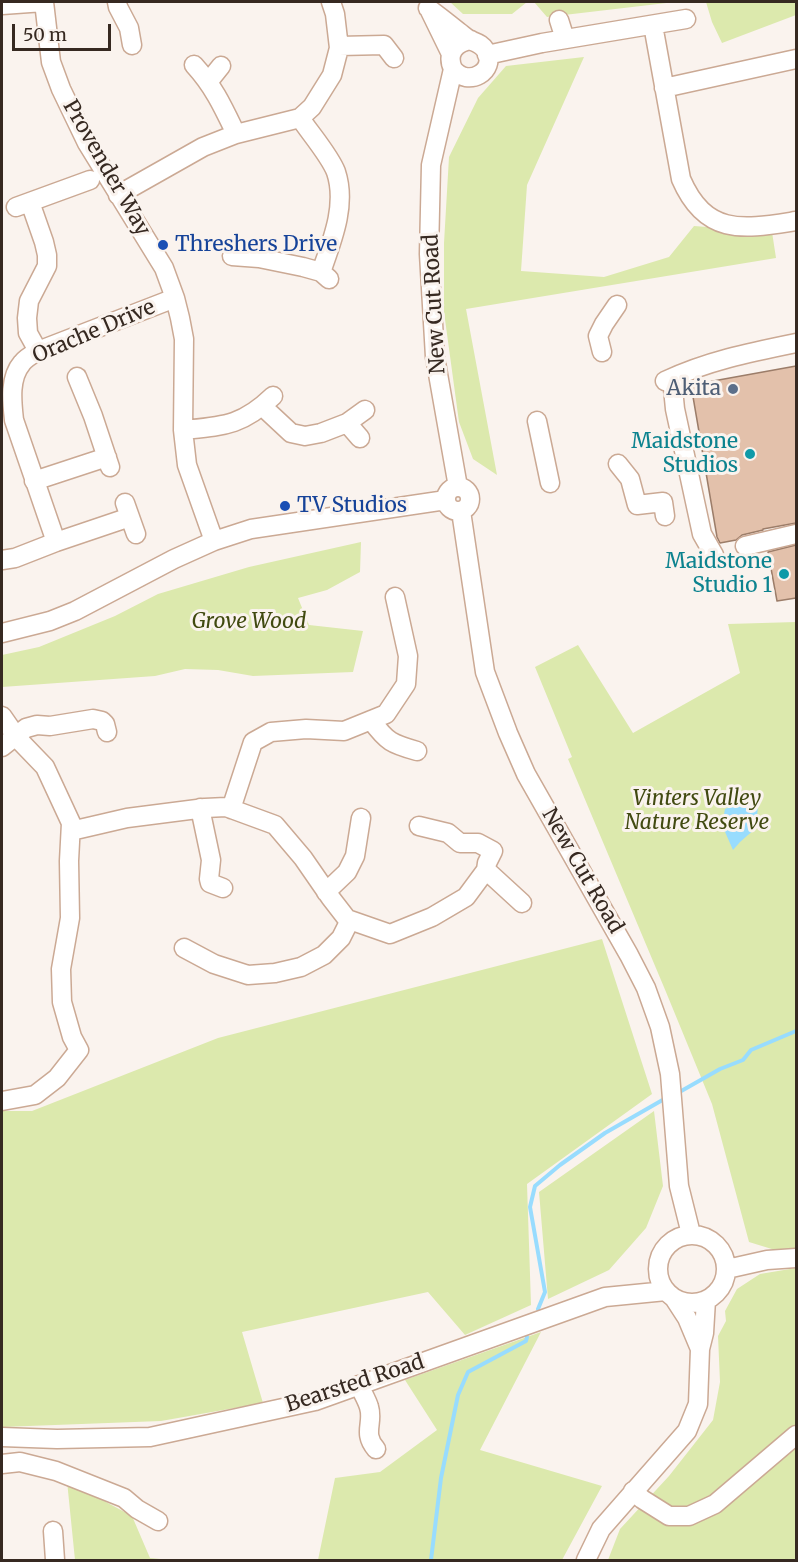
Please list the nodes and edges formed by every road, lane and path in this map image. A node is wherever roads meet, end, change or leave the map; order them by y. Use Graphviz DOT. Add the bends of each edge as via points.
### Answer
graph roads {
  1 [pos="44,2"];
  2 [pos="117,2"];
  3 [pos="331,2"];
  4 [pos="2,5"];
  5 [pos="427,5"];
  6 [pos="686,19"];
  7 [pos="559,20"];
  8 [pos="653,25"];
  9 [pos="135,32"];
  10 [pos="565,39"];
  11 [pos="471,40"];
  12 [pos="339,46"];
  13 [pos="487,55"];
  14 [pos="394,58"];
  15 [pos="796,59"];
  16 [pos="452,61"];
  17 [pos="194,65"];
  18 [pos="221,66"];
  19 [pos="471,78"];
  20 [pos="208,81"];
  21 [pos="664,88"];
  22 [pos="300,118"];
  23 [pos="442,120"];
  24 [pos="236,134"];
  25 [pos="90,180"];
  26 [pos="118,195"];
  27 [pos="796,221"];
  28 [pos="232,256"];
  29 [pos="175,298"];
  30 [pos="617,305"];
  31 [pos="796,343"];
  32 [pos="600,344"];
  33 [pos="38,351"];
  34 [pos="77,377"];
  35 [pos="365,410"];
  36 [pos="537,421"];
  37 [pos="8,422"];
  38 [pos="347,423"];
  39 [pos="183,430"];
  40 [pos="360,438"];
  41 [pos="618,464"];
  42 [pos="34,481"];
  43 [pos="550,483"];
  44 [pos="452,493"];
  45 [pos="665,516"];
  46 [pos="130,518"];
  47 [pos="796,534"];
  48 [pos="214,541"];
  49 [pos="56,542"];
  50 [pos="745,546"];
  51 [pos="714,555"];
  52 [pos="2,560"];
  53 [pos="395,597"];
  54 [pos="2,633"];
  55 [pos="2,716"];
  56 [pos="371,720"];
  57 [pos="107,732"];
  58 [pos="16,735"];
  59 [pos="2,747"];
  60 [pos="417,751"];
  61 [pos="200,808"];
  62 [pos="231,809"];
  63 [pos="361,818"];
  64 [pos="419,826"];
  65 [pos="71,831"];
  66 [pos="486,867"];
  67 [pos="223,888"];
  68 [pos="326,892"];
  69 [pos="522,903"];
  70 [pos="350,920"];
  71 [pos="184,948"];
  72 [pos="2,1101"];
  73 [pos="691,1234"];
  74 [pos="796,1258"];
  75 [pos="727,1269"];
  76 [pos="670,1294"];
  77 [pos="706,1300"];
  78 [pos="700,1349"];
  79 [pos="359,1385"];
  80 [pos="796,1436"];
  81 [pos="2,1437"];
  82 [pos="376,1449"];
  83 [pos="2,1464"];
  84 [pos="633,1491"];
  85 [pos="158,1521"];
  86 [pos="53,1531"];
  87 [pos="55,1560"];
  88 [pos="586,1560"];
  1 -- 4 [label="street"];
  1 -- 26 [label="street, Provender Way" via="51,62 61,89"];
  2 -- 9 [label="street"];
  3 -- 12 [label="street"];
  5 -- 11 [label="street"];
  5 -- 16 [label="street"];
  6 -- 8 [label="street"];
  7 -- 10 [label="street"];
  8 -- 10 [label="street"];
  8 -- 21 [label="street"];
  10 -- 13 [label="street"];
  11 -- 13 [label="street" via="481,45"];
  11 -- 16 [label="street" via="454,48"];
  12 -- 14 [label="street" via="384,45"];
  12 -- 22 [label="street" via="332,75 312,107"];
  13 -- 19 [label="street, New Cut Road" via="482,72"];
  15 -- 21 [label="street"];
  16 -- 19 [label="street" via="460,76"];
  16 -- 23 [label="street, New Cut Road"];
  17 -- 20 [label="street"];
  18 -- 20 [label="street"];
  19 -- 23 [label="street, New Cut Road"];
  20 -- 24 [label="street"];
  21 -- 27 [label="street" via="681,179 699,207 715,221 736,227"];
  22 -- 24 [label="street"];
  22 -- 28 [label="street" via="335,170 341,192 326,276 303,267 258,265"];
  23 -- 44 [label="street, New Cut Road" via="431,165 429,254 435,357"];
  24 -- 26 [label="street" via="203,147"];
  25 -- 33 [label="street" via="23,204 47,255 47,266 29,301 27,318 28,333"];
  26 -- 29 [label="street, Provender Way" via="164,268"];
  29 -- 33 [label="street, Orache Drive"];
  29 -- 39 [label="street, Provender Way" via="184,339"];
  30 -- 32 [label="street" via="604,324"];
  31 -- 51 [label="street" via="739,355 668,379 702,534"];
  33 -- 37 [label="street, Orache Drive" via="21,364 13,380"];
  34 -- 42 [label="street" via="106,455"];
  35 -- 38 [label="street"];
  36 -- 43 [label="street"];
  37 -- 42 [label="street, Orache Drive"];
  38 -- 39 [label="street" via="305,436 291,433 276,421 268,401 238,422"];
  38 -- 40 [label="street"];
  39 -- 48 [label="street, Provender Way" via="188,465"];
  41 -- 45 [label="street" via="630,479 637,505 663,502"];
  42 -- 49 [label="street, Orache Drive"];
  44 -- 48 [label="street" via="251,529"];
  44 -- 73 [label="street, New Cut Road" via="465,489 470,497 468,506 461,511 485,672 508,733 526,774 629,955 660,1027 670,1074 679,1186"];
  46 -- 49 [label="street"];
  47 -- 50 [label="street"];
  48 -- 54 [label="street" via="75,611"];
  49 -- 52 [label="street"];
  53 -- 56 [label="street" via="408,656 406,684 386,714"];
  55 -- 58 [label="street"];
  56 -- 60 [label="street" via="395,745"];
  56 -- 62 [label="street" via="344,731 271,732 253,742"];
  57 -- 58 [label="street" via="102,721 93,719 37,725"];
  58 -- 59 [label="street"];
  58 -- 65 [label="street" via="45,767 71,823"];
  61 -- 62 [label="street"];
  61 -- 65 [label="street"];
  61 -- 67 [label="street" via="211,860 210,883"];
  62 -- 68 [label="street" via="276,825"];
  63 -- 68 [label="street" via="355,856 347,872"];
  64 -- 66 [label="street" via="493,851"];
  65 -- 72 [label="street" via="70,918 61,969 62,1002 79,1050 57,1078 35,1095"];
  66 -- 69 [label="street"];
  66 -- 70 [label="street" via="466,897 432,917 390,934"];
  68 -- 70 [label="street"];
  70 -- 71 [label="street" via="341,938 324,955 275,973 248,975 214,964"];
  73 -- 75 [label="street" via="717,1244"];
  73 -- 76 [label="street" via="671,1242 659,1260 660,1281"];
  74 -- 75 [label="street"];
  75 -- 77 [label="street" via="721,1287"];
  76 -- 77 [label="street" via="684,1302"];
  76 -- 78 [label="street" via="687,1318"];
  76 -- 79 [label="street, Bearsted Road" via="605,1297"];
  77 -- 78 [label="street"];
  78 -- 84 [label="street" via="698,1404 687,1431"];
  79 -- 81 [label="street, Bearsted Road" via="315,1401 150,1437"];
  79 -- 82 [label="street" via="369,1407 369,1438"];
  80 -- 84 [label="street" via="715,1504 689,1516 669,1516"];
  83 -- 85 [label="street" via="20,1462 56,1471 124,1498"];
  84 -- 88 [label="street" via="601,1529"];
  86 -- 87 [label="street"];
}
